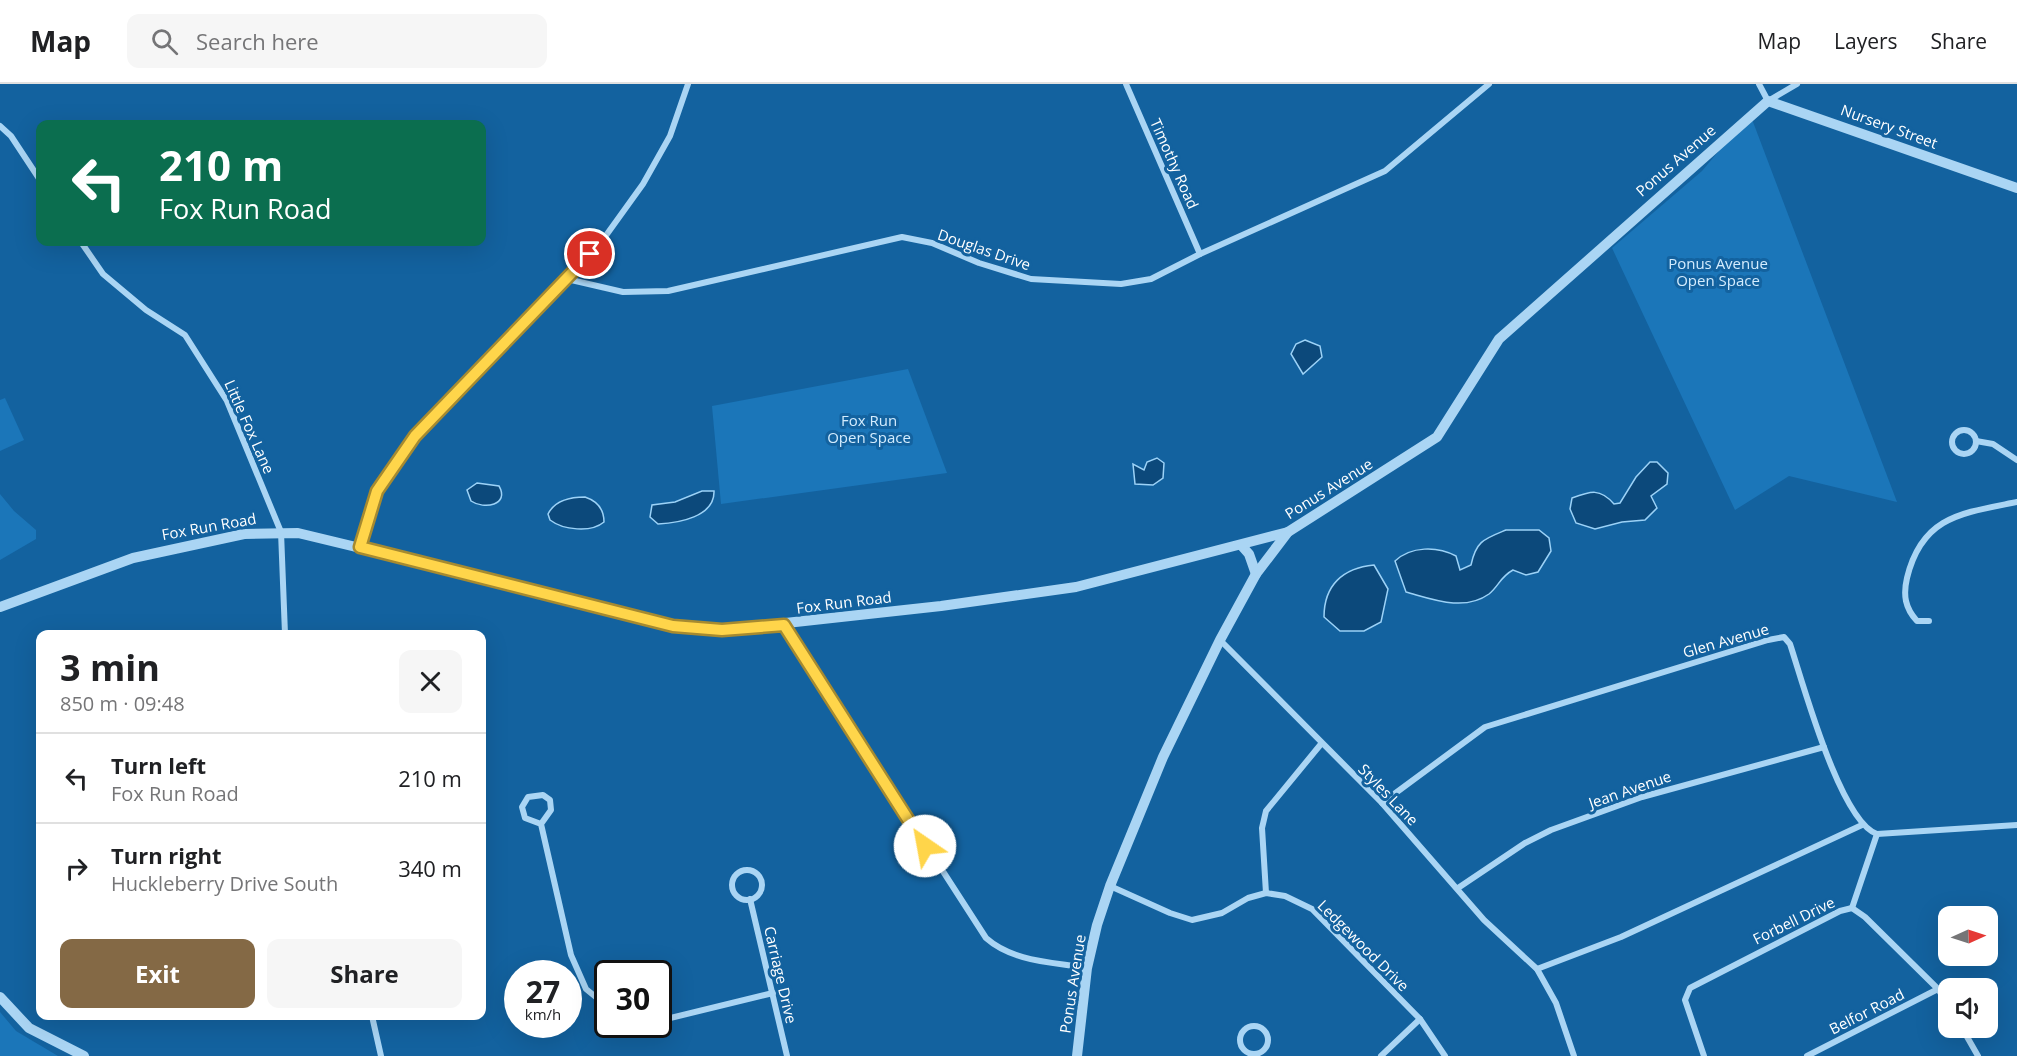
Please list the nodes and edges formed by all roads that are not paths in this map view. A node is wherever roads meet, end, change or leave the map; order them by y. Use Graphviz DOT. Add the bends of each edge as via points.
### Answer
graph roads {
  1 [pos="688,84"];
  2 [pos="1126,84"];
  3 [pos="1489,84"];
  4 [pos="1759,84"];
  5 [pos="1797,84"];
  6 [pos="1768,101"];
  7 [pos="0,126"];
  8 [pos="36,174"];
  9 [pos="2017,188"];
  10 [pos="84,246"];
  11 [pos="1200,254"];
  12 [pos="567,279"];
  13 [pos="1976,441"];
  14 [pos="2017,460"];
  15 [pos="2017,502"];
  16 [pos="281,532"];
  17 [pos="1288,532"];
  18 [pos="1241,545"];
  19 [pos="360,547"];
  20 [pos="1256,574"];
  21 [pos="0,607"];
  22 [pos="1929,621"];
  23 [pos="784,625"];
  24 [pos="285,630"];
  25 [pos="1220,640"];
  26 [pos="1321,744"];
  27 [pos="1824,747"];
  28 [pos="1382,803"];
  29 [pos="541,824"];
  30 [pos="1862,825"];
  31 [pos="2017,825"];
  32 [pos="1877,834"];
  33 [pos="1110,886"];
  34 [pos="1458,888"];
  35 [pos="1266,893"];
  36 [pos="750,899"];
  37 [pos="1851,908"];
  38 [pos="1087,968"];
  39 [pos="1537,969"];
  40 [pos="1938,988"];
  41 [pos="773,993"];
  42 [pos="594,996"];
  43 [pos="0,997"];
  44 [pos="672,1018"];
  45 [pos="1420,1019"];
  46 [pos="373,1020"];
  47 [pos="1968,1038"];
  48 [pos="1263,1050"];
  49 [pos="84,1056"];
  50 [pos="381,1056"];
  51 [pos="787,1056"];
  52 [pos="1077,1056"];
  53 [pos="1269,1056"];
  54 [pos="1381,1056"];
  55 [pos="1445,1056"];
  56 [pos="1574,1056"];
  57 [pos="1704,1056"];
  58 [pos="1807,1056"];
  59 [pos="1978,1056"];
  1 -- 12 [label="street" via="670,136 643,184 602,241"];
  2 -- 11 [label="street, Timothy Road"];
  3 -- 11 [label="street, Douglas Drive" via="1385,171"];
  4 -- 6 [label="street"];
  5 -- 6 [label="street, Ponus Avenue"];
  6 -- 9 [label="street, Nursery Street"];
  6 -- 17 [label="street, Ponus Avenue" via="1499,339 1444,428 1431,442"];
  7 -- 8 [label="street"];
  10 -- 16 [label="street, Little Fox Lane" via="103,274 146,310 185,335 199,354 227,401"];
  11 -- 12 [label="street, Douglas Drive" via="1151,279 1081,284 1031,279 932,243 902,237 668,291 623,292"];
  12 -- 19 [label="street" via="415,436 377,491"];
  13 -- 13 [label="street" via="1971,433 1961,431 1954,436 1952,445 1957,452 1966,454 1973,450"];
  13 -- 14 [label="street" via="1993,444"];
  15 -- 22 [label="street" via="1946,520 1925,536 1911,563 1904,590 1908,610 1917,621"];
  16 -- 19 [label="street, Fox Run Road"];
  16 -- 21 [label="street, Fox Run Road" via="244,534 133,558"];
  16 -- 24 [label="street"];
  17 -- 18 [label="street, Fox Run Road"];
  17 -- 20 [label="street, Ponus Avenue"];
  18 -- 20 [label="street"];
  18 -- 23 [label="street, Fox Run Road" via="1076,587"];
  19 -- 23 [label="street, Fox Run Road" via="673,626 722,630"];
  20 -- 25 [label="street, Ponus Avenue"];
  23 -- 38 [label="street" via="986,938 1014,955"];
  25 -- 26 [label="street, Styles Lane"];
  25 -- 33 [label="street, Ponus Avenue" via="1163,757"];
  26 -- 28 [label="street, Styles Lane"];
  26 -- 35 [label="street" via="1266,811 1262,828"];
  27 -- 28 [label="street, Glen Avenue" via="1790,644 1784,637 1485,727"];
  27 -- 30 [label="street, Glen Avenue"];
  27 -- 34 [label="street, Jean Avenue" via="1642,797 1551,830"];
  28 -- 34 [label="street, Styles Lane"];
  29 -- 29 [label="street" via="551,810 550,800 543,795 528,797 522,807 525,818"];
  29 -- 42 [label="street" via="571,955 586,989"];
  30 -- 32 [label="street, Glen Avenue"];
  30 -- 39 [label="street" via="1621,937"];
  31 -- 32 [label="street"];
  32 -- 37 [label="street"];
  33 -- 35 [label="street" via="1192,920 1222,914 1248,898"];
  33 -- 38 [label="street, Ponus Avenue"];
  34 -- 39 [label="street, Styles Lane" via="1505,941"];
  35 -- 45 [label="street, Ledgewood Drive" via="1285,896 1312,909"];
  36 -- 36 [label="street, Carriage Drive" via="758,894 761,881 752,871 742,871 734,877 733,889 738,897"];
  36 -- 41 [label="street, Carriage Drive"];
  37 -- 40 [label="street, Forbell Drive"];
  37 -- 57 [label="street, Forbell Drive" via="1840,910 1690,988 1685,1000"];
  38 -- 52 [label="street, Ponus Avenue"];
  39 -- 56 [label="street, Styles Lane" via="1556,1003"];
  40 -- 58 [label="street, Belfor Road"];
  41 -- 44 [label="street"];
  41 -- 51 [label="street, Carriage Drive"];
  43 -- 49 [label="street" via="29,1028"];
  45 -- 54 [label="street"];
  45 -- 55 [label="street, Ledgewood Drive"];
  46 -- 50 [label="street"];
  47 -- 59 [label="street"];
  48 -- 48 [label="street" via="1268,1042 1265,1030 1256,1025 1244,1029 1240,1038 1243,1048 1254,1054"];
  48 -- 53 [label="street"];
}
